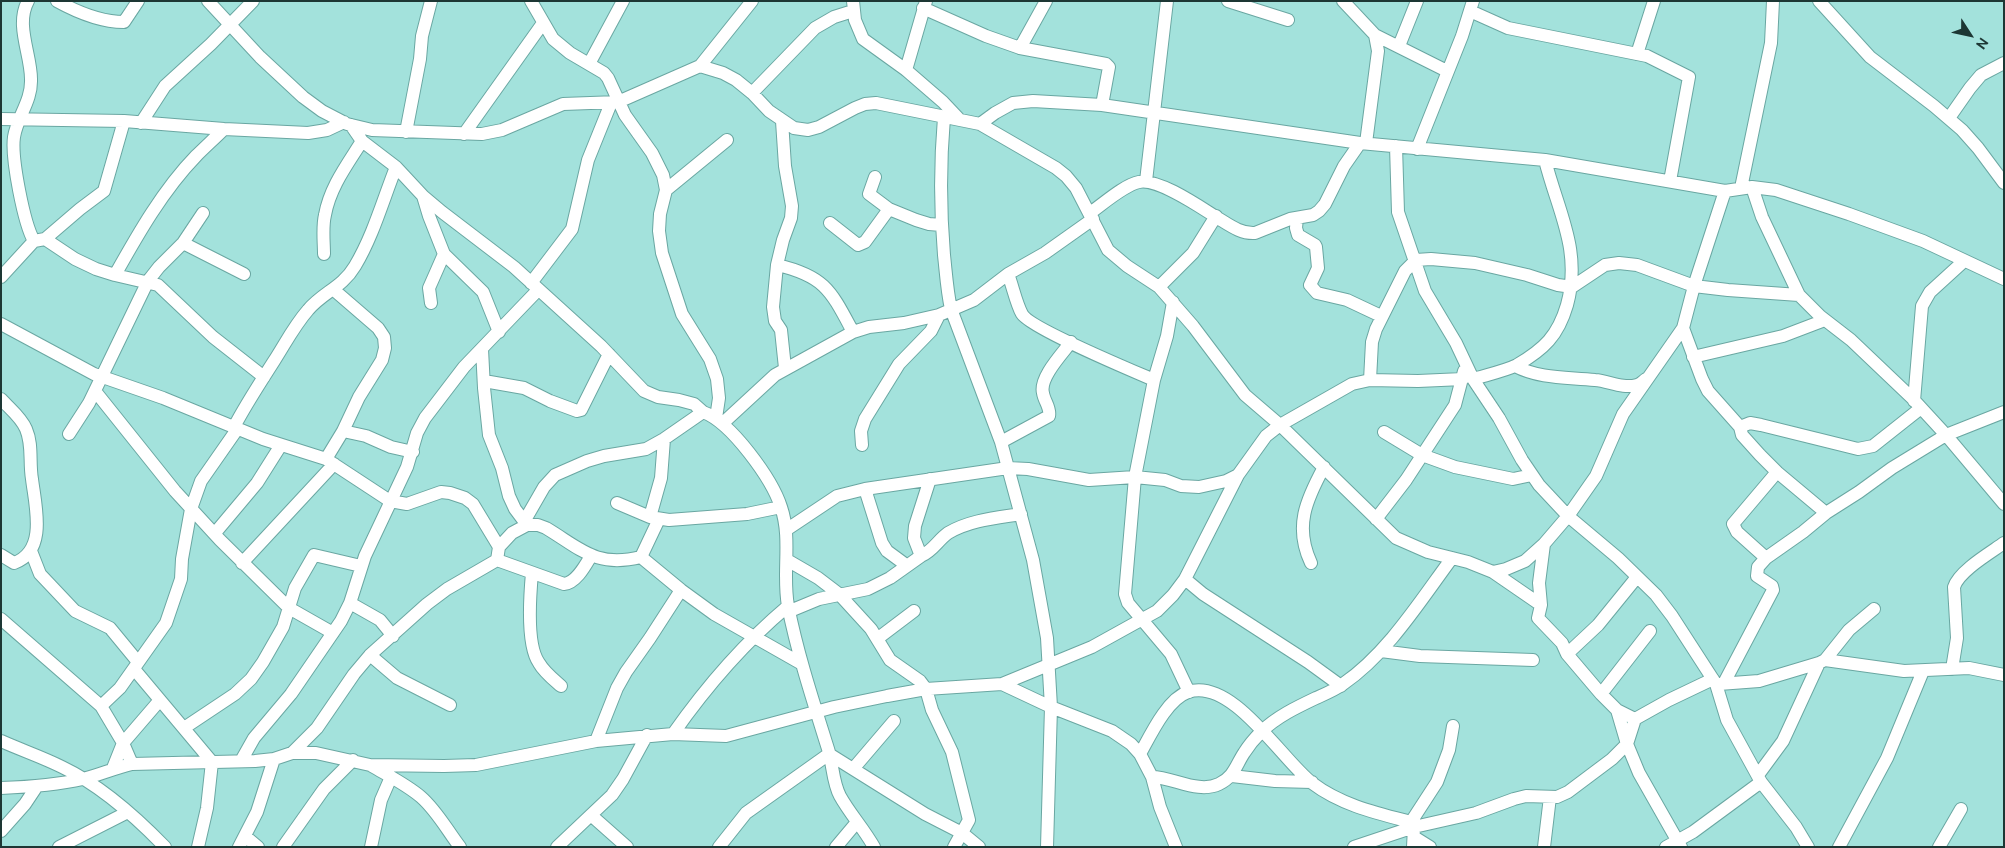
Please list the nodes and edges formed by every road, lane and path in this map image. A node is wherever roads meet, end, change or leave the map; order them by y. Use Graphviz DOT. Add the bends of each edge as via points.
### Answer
graph roads {
  1 [pos="28,1"];
  2 [pos="57,1"];
  3 [pos="138,1"];
  4 [pos="208,1"];
  5 [pos="253,1"];
  6 [pos="531,1"];
  7 [pos="623,1"];
  8 [pos="752,1"];
  9 [pos="1046,1"];
  10 [pos="1167,1"];
  11 [pos="1228,1"];
  12 [pos="1343,1"];
  13 [pos="1418,1"];
  14 [pos="1654,1"];
  15 [pos="1773,1"];
  16 [pos="1819,1"];
  17 [pos="428,2"];
  18 [pos="924,5"];
  19 [pos="853,6"];
  20 [pos="1473,13"];
  21 [pos="1288,20"];
  22 [pos="543,23"];
  23 [pos="229,25"];
  24 [pos="1375,35"];
  25 [pos="1398,46"];
  26 [pos="1020,48"];
  27 [pos="1638,54"];
  28 [pos="2004,63"];
  29 [pos="589,64"];
  30 [pos="700,66"];
  31 [pos="906,70"];
  32 [pos="1447,71"];
  33 [pos="752,93"];
  34 [pos="614,102"];
  35 [pos="1102,105"];
  36 [pos="1154,114"];
  37 [pos="944,117"];
  38 [pos="1949,118"];
  39 [pos="1,119"];
  40 [pos="20,120"];
  41 [pos="960,120"];
  42 [pos="782,121"];
  43 [pos="124,122"];
  44 [pos="141,123"];
  45 [pos="348,123"];
  46 [pos="980,124"];
  47 [pos="224,129"];
  48 [pos="406,132"];
  49 [pos="464,134"];
  50 [pos="727,140"];
  51 [pos="362,141"];
  52 [pos="1363,143"];
  53 [pos="1396,146"];
  54 [pos="1417,149"];
  55 [pos="1544,160"];
  56 [pos="1990,164"];
  57 [pos="2004,164"];
  58 [pos="396,167"];
  59 [pos="875,177"];
  60 [pos="1146,181"];
  61 [pos="1670,181"];
  62 [pos="2004,183"];
  63 [pos="1746,187"];
  64 [pos="666,190"];
  65 [pos="1725,190"];
  66 [pos="423,196"];
  67 [pos="889,209"];
  68 [pos="203,213"];
  69 [pos="1091,216"];
  70 [pos="1216,216"];
  71 [pos="1297,218"];
  72 [pos="830,223"];
  73 [pos="941,225"];
  74 [pos="40,240"];
  75 [pos="183,243"];
  76 [pos="324,254"];
  77 [pos="444,254"];
  78 [pos="1416,260"];
  79 [pos="1964,261"];
  80 [pos="776,265"];
  81 [pos="244,274"];
  82 [pos="1008,274"];
  83 [pos="115,275"];
  84 [pos="1,277"];
  85 [pos="2004,279"];
  86 [pos="148,281"];
  87 [pos="534,286"];
  88 [pos="1572,286"];
  89 [pos="1694,286"];
  90 [pos="1159,287"];
  91 [pos="334,290"];
  92 [pos="1799,295"];
  93 [pos="431,302"];
  94 [pos="1173,302"];
  95 [pos="951,308"];
  96 [pos="938,315"];
  97 [pos="1382,316"];
  98 [pos="1825,320"];
  99 [pos="1,324"];
  100 [pos="1683,328"];
  101 [pos="499,332"];
  102 [pos="853,332"];
  103 [pos="1071,342"];
  104 [pos="482,349"];
  105 [pos="609,354"];
  106 [pos="1693,357"];
  107 [pos="1515,366"];
  108 [pos="785,368"];
  109 [pos="102,376"];
  110 [pos="264,376"];
  111 [pos="1468,379"];
  112 [pos="1646,379"];
  113 [pos="1154,380"];
  114 [pos="1370,380"];
  115 [pos="484,381"];
  116 [pos="95,391"];
  117 [pos="1,400"];
  118 [pos="1917,404"];
  119 [pos="704,412"];
  120 [pos="2004,412"];
  121 [pos="720,421"];
  122 [pos="1280,425"];
  123 [pos="1740,427"];
  124 [pos="236,428"];
  125 [pos="343,431"];
  126 [pos="1384,432"];
  127 [pos="69,434"];
  128 [pos="1946,435"];
  129 [pos="664,439"];
  130 [pos="1001,442"];
  131 [pos="862,445"];
  132 [pos="281,446"];
  133 [pos="413,452"];
  134 [pos="1422,455"];
  135 [pos="330,462"];
  136 [pos="1324,467"];
  137 [pos="1008,468"];
  138 [pos="1777,472"];
  139 [pos="1532,474"];
  140 [pos="1238,475"];
  141 [pos="1136,477"];
  142 [pos="930,478"];
  143 [pos="865,489"];
  144 [pos="390,501"];
  145 [pos="616,503"];
  146 [pos="2004,504"];
  147 [pos="781,507"];
  148 [pos="191,508"];
  149 [pos="1826,513"];
  150 [pos="1021,514"];
  151 [pos="1568,516"];
  152 [pos="655,518"];
  153 [pos="1376,520"];
  154 [pos="526,522"];
  155 [pos="786,530"];
  156 [pos="215,533"];
  157 [pos="2004,543"];
  158 [pos="1544,544"];
  159 [pos="499,547"];
  160 [pos="31,551"];
  161 [pos="1,555"];
  162 [pos="591,556"];
  163 [pos="921,556"];
  164 [pos="641,557"];
  165 [pos="1452,558"];
  166 [pos="1766,558"];
  167 [pos="497,560"];
  168 [pos="787,560"];
  169 [pos="242,563"];
  170 [pos="1311,563"];
  171 [pos="906,565"];
  172 [pos="361,566"];
  173 [pos="1493,572"];
  174 [pos="532,573"];
  175 [pos="1637,577"];
  176 [pos="1185,579"];
  177 [pos="681,590"];
  178 [pos="838,594"];
  179 [pos="350,603"];
  180 [pos="1541,605"];
  181 [pos="289,608"];
  182 [pos="789,609"];
  183 [pos="1874,609"];
  184 [pos="914,611"];
  185 [pos="1,619"];
  186 [pos="1144,620"];
  187 [pos="1650,631"];
  188 [pos="333,633"];
  189 [pos="393,636"];
  190 [pos="754,637"];
  191 [pos="877,639"];
  192 [pos="1381,651"];
  193 [pos="1567,654"];
  194 [pos="370,655"];
  195 [pos="1533,660"];
  196 [pos="1822,661"];
  197 [pos="802,664"];
  198 [pos="136,665"];
  199 [pos="1049,665"];
  200 [pos="1952,669"];
  201 [pos="1923,671"];
  202 [pos="2004,675"];
  203 [pos="1718,682"];
  204 [pos="1002,684"];
  205 [pos="561,686"];
  206 [pos="1342,686"];
  207 [pos="926,689"];
  208 [pos="1188,692"];
  209 [pos="1601,694"];
  210 [pos="160,700"];
  211 [pos="450,704"];
  212 [pos="101,706"];
  213 [pos="1051,707"];
  214 [pos="1616,710"];
  215 [pos="815,712"];
  216 [pos="1635,719"];
  217 [pos="894,721"];
  218 [pos="1453,726"];
  219 [pos="184,728"];
  220 [pos="1262,731"];
  221 [pos="673,734"];
  222 [pos="647,735"];
  223 [pos="1,741"];
  224 [pos="596,741"];
  225 [pos="123,744"];
  226 [pos="1627,744"];
  227 [pos="292,753"];
  228 [pos="829,754"];
  229 [pos="1140,754"];
  230 [pos="274,759"];
  231 [pos="353,760"];
  232 [pos="241,761"];
  233 [pos="212,762"];
  234 [pos="132,764"];
  235 [pos="370,765"];
  236 [pos="113,768"];
  237 [pos="853,769"];
  238 [pos="1232,776"];
  239 [pos="391,777"];
  240 [pos="1152,777"];
  241 [pos="84,779"];
  242 [pos="1759,779"];
  243 [pos="1312,782"];
  244 [pos="37,786"];
  245 [pos="1,788"];
  246 [pos="1550,797"];
  247 [pos="1961,809"];
  248 [pos="128,812"];
  249 [pos="592,816"];
  250 [pos="857,822"];
  251 [pos="1,831"];
  252 [pos="962,833"];
  253 [pos="1413,833"];
  254 [pos="242,841"];
  255 [pos="1680,844"];
  256 [pos="455,845"];
  257 [pos="59,847"];
  258 [pos="165,847"];
  259 [pos="198,847"];
  260 [pos="258,847"];
  261 [pos="283,847"];
  262 [pos="371,847"];
  263 [pos="557,847"];
  264 [pos="627,847"];
  265 [pos="719,847"];
  266 [pos="836,847"];
  267 [pos="874,847"];
  268 [pos="954,847"];
  269 [pos="979,847"];
  270 [pos="1047,847"];
  271 [pos="1176,847"];
  272 [pos="1354,847"];
  273 [pos="1430,847"];
  274 [pos="1544,847"];
  275 [pos="1666,847"];
  276 [pos="1808,847"];
  277 [pos="1839,847"];
  278 [pos="1939,847"];
  1 -- 40 [label="street" via="22,17 32,80"];
  2 -- 3 [label="street" via="112,22 124,22"];
  4 -- 23 [label="street"];
  5 -- 23 [label="street"];
  6 -- 22 [label="street"];
  7 -- 29 [label="street"];
  8 -- 30 [label="street"];
  9 -- 26 [label="street"];
  10 -- 36 [label="street"];
  11 -- 21 [label="street"];
  12 -- 24 [label="street"];
  13 -- 25 [label="street"];
  14 -- 27 [label="street"];
  15 -- 63 [label="street" via="1771,43"];
  16 -- 38 [label="street" via="1870,57"];
  17 -- 48 [label="street"];
  18 -- 26 [label="street" via="986,36"];
  18 -- 31 [label="street"];
  19 -- 31 [label="street" via="864,39"];
  19 -- 33 [label="street" via="814,28"];
  20 -- 27 [label="street" via="1508,28"];
  20 -- 32 [label="street"];
  22 -- 29 [label="street" via="562,48"];
  22 -- 49 [label="street"];
  23 -- 44 [label="street" via="164,86"];
  23 -- 45 [label="street" via="303,97 322,111"];
  24 -- 25 [label="street"];
  24 -- 52 [label="street" via="1378,52"];
  25 -- 32 [label="street"];
  26 -- 35 [label="street" via="1106,64 1109,68"];
  27 -- 61 [label="street" via="1658,60 1690,77"];
  28 -- 38 [label="street" via="1982,75"];
  29 -- 34 [label="street" via="608,78"];
  30 -- 33 [label="street" via="723,73"];
  30 -- 34 [label="street"];
  31 -- 41 [label="street"];
  32 -- 54 [label="street"];
  33 -- 42 [label="street"];
  34 -- 49 [label="street" via="563,104 502,130"];
  34 -- 64 [label="street" via="652,153 663,175"];
  34 -- 87 [label="street" via="588,160 572,229"];
  35 -- 36 [label="street"];
  35 -- 46 [label="street" via="1023,102 995,113"];
  36 -- 52 [label="street"];
  36 -- 60 [label="street"];
  37 -- 41 [label="street"];
  37 -- 42 [label="street" via="876,103 865,104 808,130 794,128"];
  37 -- 73 [label="street" via="940,164"];
  38 -- 56 [label="street"];
  39 -- 40 [label="street"];
  40 -- 43 [label="street"];
  40 -- 74 [label="street" via="13,139 14,160 28,228"];
  41 -- 46 [label="street"];
  42 -- 80 [label="street" via="792,206"];
  43 -- 44 [label="street"];
  43 -- 74 [label="street" via="104,191"];
  44 -- 47 [label="street"];
  45 -- 47 [label="street" via="308,133"];
  45 -- 48 [label="street" via="372,130"];
  45 -- 51 [label="street"];
  46 -- 69 [label="street" via="1066,176"];
  47 -- 83 [label="street" via="168,190"];
  48 -- 49 [label="street"];
  50 -- 64 [label="street"];
  51 -- 58 [label="street"];
  51 -- 76 [label="street" via="338,177 328,200 324,217"];
  52 -- 53 [label="street"];
  52 -- 71 [label="street" via="1344,166 1325,204 1313,215"];
  53 -- 54 [label="street"];
  53 -- 78 [label="street" via="1398,212"];
  54 -- 55 [label="street"];
  55 -- 61 [label="street"];
  55 -- 88 [label="street" via="1570,247"];
  56 -- 57 [label="street"];
  56 -- 62 [label="street"];
  58 -- 66 [label="street"];
  58 -- 91 [label="street" via="355,267"];
  59 -- 67 [label="street" via="869,194"];
  60 -- 69 [label="street" via="1130,185"];
  60 -- 70 [label="street"];
  61 -- 65 [label="street"];
  63 -- 65 [label="street"];
  63 -- 79 [label="street" via="1776,190 1849,214 1924,241"];
  63 -- 92 [label="street"];
  64 -- 121 [label="street" via="660,214 662,253 682,314 710,359 717,379"];
  65 -- 89 [label="street"];
  66 -- 77 [label="street"];
  66 -- 87 [label="street"];
  67 -- 72 [label="street" via="862,245 854,244"];
  67 -- 73 [label="street" via="922,222"];
  68 -- 75 [label="street"];
  69 -- 82 [label="street" via="1045,253"];
  69 -- 90 [label="street" via="1108,250"];
  70 -- 71 [label="street" via="1226,224 1249,233"];
  70 -- 90 [label="street" via="1192,253"];
  71 -- 97 [label="street" via="1298,235 1316,247 1318,268 1310,285 1312,289"];
  73 -- 95 [label="street"];
  74 -- 83 [label="street"];
  74 -- 84 [label="street"];
  75 -- 81 [label="street"];
  75 -- 86 [label="street"];
  77 -- 93 [label="street" via="429,288"];
  77 -- 101 [label="street" via="483,292"];
  78 -- 88 [label="street" via="1475,263"];
  78 -- 97 [label="street" via="1405,271"];
  78 -- 111 [label="street" via="1425,291 1456,344"];
  79 -- 85 [label="street"];
  79 -- 118 [label="street" via="1930,292 1922,306"];
  80 -- 102 [label="street" via="808,274 823,285"];
  80 -- 108 [label="street" via="773,315 781,330"];
  82 -- 95 [label="street" via="974,300"];
  82 -- 103 [label="street" via="1023,316 1047,332"];
  83 -- 86 [label="street"];
  86 -- 109 [label="street"];
  86 -- 110 [label="street" via="173,297 213,337"];
  87 -- 101 [label="street"];
  87 -- 105 [label="street"];
  88 -- 89 [label="street" via="1605,265 1619,263 1638,265"];
  88 -- 107 [label="street" via="1554,336"];
  89 -- 92 [label="street"];
  89 -- 100 [label="street"];
  90 -- 94 [label="street"];
  91 -- 110 [label="street" via="309,309"];
  91 -- 125 [label="street" via="378,328 384,337 385,348 382,360 358,397"];
  92 -- 98 [label="street"];
  94 -- 113 [label="street"];
  94 -- 122 [label="street" via="1244,395"];
  95 -- 96 [label="street"];
  95 -- 130 [label="street"];
  96 -- 102 [label="street"];
  96 -- 131 [label="street" via="931,331 899,364 869,412 861,431"];
  97 -- 114 [label="street" via="1372,342"];
  98 -- 106 [label="street" via="1783,336"];
  98 -- 118 [label="street" via="1851,340"];
  99 -- 109 [label="street"];
  100 -- 106 [label="street"];
  100 -- 112 [label="street"];
  101 -- 104 [label="street"];
  102 -- 108 [label="street" via="802,362"];
  103 -- 113 [label="street"];
  103 -- 130 [label="street" via="1044,384 1042,391 1049,416"];
  104 -- 115 [label="street"];
  104 -- 133 [label="street" via="425,418 417,433"];
  105 -- 115 [label="street" via="581,410 577,411 524,388"];
  105 -- 119 [label="street" via="644,391 694,404"];
  106 -- 123 [label="street" via="1708,391"];
  107 -- 111 [label="street"];
  107 -- 112 [label="street" via="1545,376 1628,386 1639,385"];
  108 -- 121 [label="street"];
  109 -- 116 [label="street"];
  109 -- 124 [label="street"];
  110 -- 124 [label="street"];
  111 -- 114 [label="street"];
  111 -- 134 [label="street"];
  111 -- 139 [label="street" via="1499,418"];
  112 -- 151 [label="street" via="1623,414 1596,476"];
  113 -- 141 [label="street"];
  114 -- 122 [label="street" via="1334,393"];
  115 -- 154 [label="street" via="489,436 509,496"];
  116 -- 127 [label="street"];
  116 -- 148 [label="street"];
  117 -- 160 [label="street" via="17,414 31,443 37,527"];
  118 -- 123 [label="street" via="1873,446 1866,448 1858,449 1750,423"];
  118 -- 128 [label="street"];
  119 -- 121 [label="street"];
  119 -- 129 [label="street"];
  120 -- 128 [label="street"];
  121 -- 147 [label="street" via="760,467"];
  122 -- 136 [label="street"];
  122 -- 140 [label="street" via="1266,436"];
  123 -- 138 [label="street" via="1742,435"];
  124 -- 132 [label="street"];
  124 -- 148 [label="street" via="201,481"];
  125 -- 133 [label="street"];
  125 -- 135 [label="street"];
  126 -- 134 [label="street"];
  128 -- 146 [label="street"];
  128 -- 149 [label="street"];
  129 -- 152 [label="street"];
  129 -- 154 [label="street" via="646,449 587,461 555,476 544,487"];
  130 -- 137 [label="street"];
  132 -- 135 [label="street"];
  132 -- 156 [label="street" via="257,483"];
  133 -- 144 [label="street"];
  134 -- 139 [label="street" via="1454,467 1501,477 1520,479"];
  134 -- 153 [label="street"];
  135 -- 144 [label="street"];
  135 -- 169 [label="street"];
  136 -- 153 [label="street"];
  136 -- 170 [label="street" via="1310,495 1303,520 1303,545"];
  137 -- 141 [label="street" via="1089,480"];
  137 -- 142 [label="street"];
  137 -- 150 [label="street"];
  138 -- 149 [label="street"];
  138 -- 166 [label="street" via="1733,524 1737,532"];
  139 -- 151 [label="street"];
  140 -- 141 [label="street" via="1199,487"];
  140 -- 176 [label="street"];
  141 -- 186 [label="street" via="1126,594 1128,603"];
  142 -- 143 [label="street"];
  142 -- 163 [label="street" via="915,526 914,538"];
  143 -- 155 [label="street" via="837,496"];
  143 -- 171 [label="street" via="886,551"];
  144 -- 159 [label="street" via="407,504 441,492 465,498 473,504"];
  144 -- 172 [label="street"];
  145 -- 152 [label="street"];
  147 -- 152 [label="street" via="707,518"];
  147 -- 155 [label="street"];
  148 -- 156 [label="street"];
  148 -- 198 [label="street" via="176,597 166,623"];
  149 -- 166 [label="street"];
  150 -- 163 [label="street" via="980,520 952,531 929,553"];
  150 -- 199 [label="street" via="1033,560"];
  151 -- 158 [label="street"];
  151 -- 175 [label="street"];
  152 -- 164 [label="street"];
  153 -- 165 [label="street" via="1409,545"];
  154 -- 159 [label="street"];
  154 -- 162 [label="street" via="546,528"];
  155 -- 168 [label="street"];
  156 -- 169 [label="street"];
  157 -- 200 [label="street" via="1955,582 1957,638"];
  158 -- 173 [label="street" via="1525,561"];
  158 -- 180 [label="street" via="1539,583"];
  159 -- 167 [label="street"];
  160 -- 161 [label="street" via="14,562"];
  160 -- 198 [label="street" via="40,574 75,611 110,628"];
  162 -- 164 [label="street" via="612,561"];
  162 -- 174 [label="street" via="569,584"];
  163 -- 171 [label="street"];
  164 -- 177 [label="street"];
  165 -- 173 [label="street"];
  165 -- 192 [label="street"];
  166 -- 203 [label="street" via="1758,567 1757,576 1771,584 1773,590"];
  167 -- 174 [label="street"];
  167 -- 189 [label="street" via="447,589"];
  168 -- 178 [label="street"];
  168 -- 182 [label="street"];
  169 -- 181 [label="street"];
  171 -- 178 [label="street" via="868,589"];
  172 -- 179 [label="street"];
  172 -- 181 [label="street" via="314,555 295,588"];
  173 -- 180 [label="street"];
  174 -- 205 [label="street" via="530,622 534,652 543,669"];
  175 -- 193 [label="street" via="1598,625"];
  175 -- 203 [label="street" via="1656,595 1700,663"];
  176 -- 186 [label="street" via="1163,606"];
  176 -- 206 [label="street"];
  177 -- 190 [label="street"];
  177 -- 224 [label="street" via="626,672"];
  178 -- 182 [label="street"];
  178 -- 191 [label="street" via="863,619"];
  179 -- 188 [label="street"];
  179 -- 189 [label="street" via="380,620"];
  180 -- 193 [label="street" via="1538,618 1562,643"];
  181 -- 188 [label="street"];
  181 -- 219 [label="street" via="274,644 251,679"];
  182 -- 190 [label="street"];
  182 -- 197 [label="street"];
  183 -- 196 [label="street" via="1849,630"];
  184 -- 191 [label="street"];
  185 -- 212 [label="street"];
  186 -- 199 [label="street" via="1092,648"];
  186 -- 208 [label="street" via="1171,654"];
  187 -- 209 [label="street"];
  188 -- 232 [label="street" via="254,738"];
  189 -- 194 [label="street"];
  190 -- 197 [label="street"];
  190 -- 221 [label="street" via="708,686"];
  191 -- 207 [label="street" via="890,660"];
  192 -- 195 [label="street" via="1420,656"];
  192 -- 206 [label="street"];
  193 -- 209 [label="street"];
  194 -- 211 [label="street" via="398,678"];
  194 -- 227 [label="street" via="318,728"];
  196 -- 201 [label="street"];
  196 -- 203 [label="street" via="1760,681"];
  196 -- 242 [label="street" via="1783,741"];
  197 -- 215 [label="street"];
  198 -- 210 [label="street"];
  198 -- 212 [label="street" via="112,697"];
  199 -- 204 [label="street"];
  199 -- 213 [label="street"];
  200 -- 201 [label="street"];
  200 -- 202 [label="street" via="1969,668"];
  201 -- 277 [label="street" via="1887,758"];
  203 -- 216 [label="street" via="1668,700"];
  203 -- 242 [label="street" via="1727,720"];
  204 -- 207 [label="street"];
  204 -- 213 [label="street"];
  206 -- 220 [label="street" via="1280,718"];
  207 -- 215 [label="street"];
  207 -- 252 [label="street" via="958,773 969,820"];
  208 -- 220 [label="street" via="1209,692 1237,705"];
  208 -- 229 [label="street" via="1167,709"];
  209 -- 214 [label="street"];
  210 -- 219 [label="street"];
  210 -- 225 [label="street"];
  212 -- 225 [label="street"];
  213 -- 229 [label="street" via="1112,731"];
  213 -- 270 [label="street"];
  214 -- 216 [label="street"];
  214 -- 226 [label="street"];
  215 -- 221 [label="street" via="726,736"];
  215 -- 228 [label="street"];
  216 -- 226 [label="street"];
  217 -- 237 [label="street"];
  218 -- 253 [label="street" via="1449,750"];
  219 -- 233 [label="street"];
  220 -- 238 [label="street" via="1243,754"];
  220 -- 243 [label="street"];
  221 -- 222 [label="street"];
  222 -- 224 [label="street"];
  222 -- 249 [label="street" via="623,779"];
  223 -- 241 [label="street"];
  224 -- 235 [label="street" via="476,765"];
  225 -- 234 [label="street"];
  225 -- 236 [label="street"];
  226 -- 246 [label="street" via="1576,788"];
  226 -- 255 [label="street" via="1639,773"];
  227 -- 230 [label="street"];
  227 -- 231 [label="street" via="316,753"];
  228 -- 237 [label="street"];
  228 -- 250 [label="street" via="839,795"];
  228 -- 265 [label="street" via="746,813"];
  229 -- 240 [label="street"];
  230 -- 232 [label="street"];
  230 -- 254 [label="street" via="257,812"];
  231 -- 235 [label="street"];
  231 -- 261 [label="street" via="324,789"];
  232 -- 233 [label="street"];
  233 -- 234 [label="street"];
  233 -- 259 [label="street" via="207,808"];
  234 -- 236 [label="street"];
  235 -- 239 [label="street"];
  236 -- 241 [label="street"];
  237 -- 252 [label="street"];
  238 -- 240 [label="street" via="1210,787"];
  238 -- 243 [label="street" via="1275,782"];
  239 -- 256 [label="street" via="422,798"];
  239 -- 262 [label="street" via="379,807"];
  240 -- 271 [label="street"];
  241 -- 244 [label="street"];
  241 -- 248 [label="street"];
  242 -- 255 [label="street"];
  242 -- 276 [label="street"];
  243 -- 253 [label="street" via="1330,794"];
  244 -- 245 [label="street"];
  244 -- 251 [label="street" via="26,804"];
  246 -- 253 [label="street" via="1526,796"];
  246 -- 274 [label="street"];
  247 -- 278 [label="street"];
  248 -- 257 [label="street"];
  248 -- 258 [label="street"];
  249 -- 263 [label="street"];
  249 -- 264 [label="street"];
  250 -- 266 [label="street"];
  250 -- 267 [label="street"];
  252 -- 268 [label="street"];
  252 -- 269 [label="street"];
  253 -- 272 [label="street"];
  253 -- 273 [label="street"];
  254 -- 260 [label="street"];
  255 -- 275 [label="street"];
}
